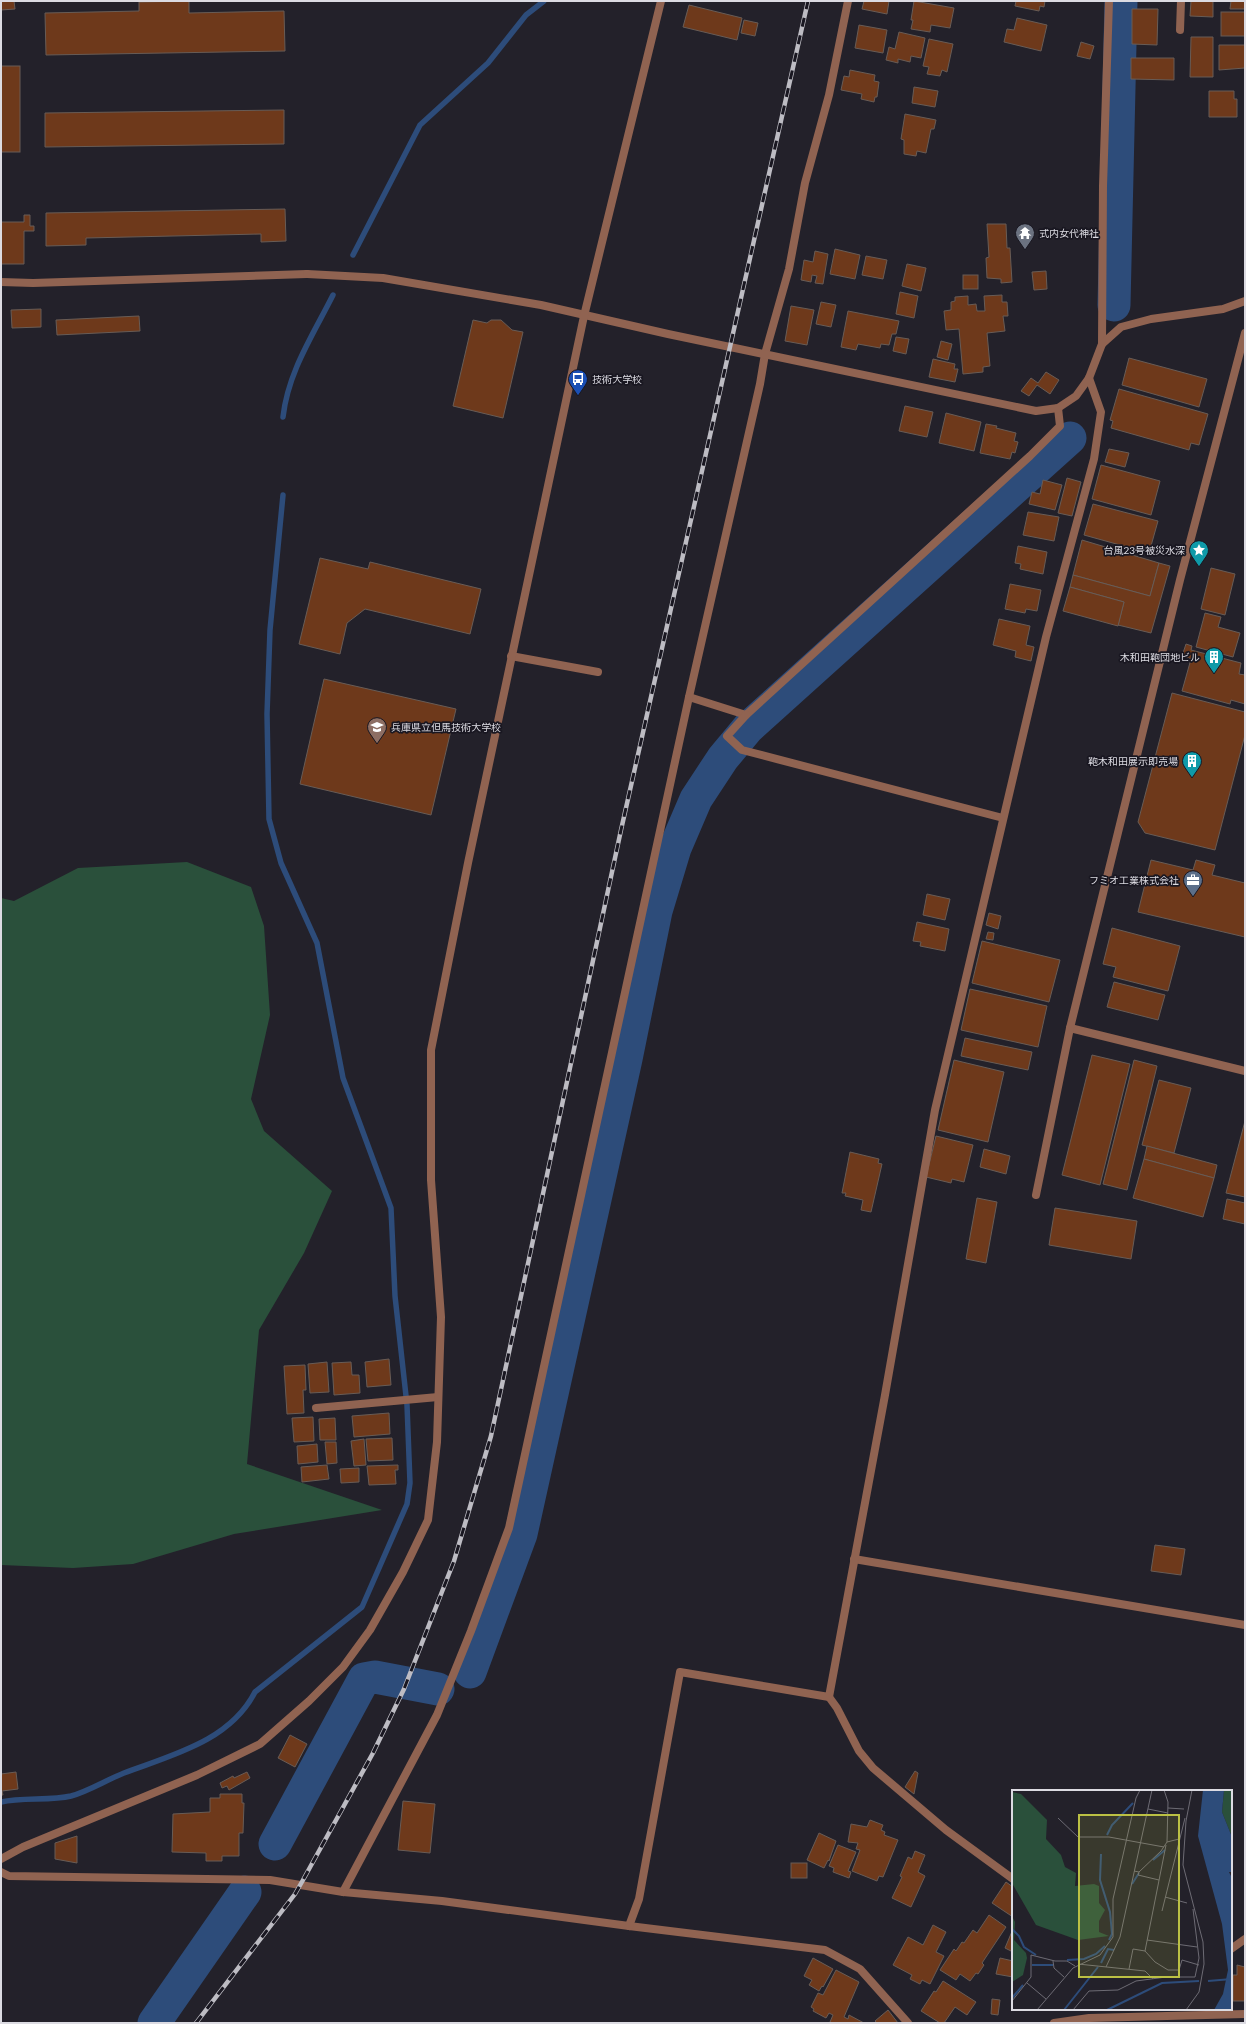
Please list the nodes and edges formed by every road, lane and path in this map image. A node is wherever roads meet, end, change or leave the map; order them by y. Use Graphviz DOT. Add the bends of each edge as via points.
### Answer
graph roads {
  1 [pos="661,1"];
  2 [pos="848,1"];
  3 [pos="1108,1"];
  4 [pos="1181,1"];
  5 [pos="1180,30"];
  6 [pos="1,282"];
  7 [pos="1245,301"];
  8 [pos="584,316"];
  9 [pos="1245,333"];
  10 [pos="1102,344"];
  11 [pos="765,354"];
  12 [pos="1089,378"];
  13 [pos="1058,408"];
  14 [pos="512,656"];
  15 [pos="598,672"];
  16 [pos="689,697"];
  17 [pos="746,715"];
  18 [pos="1003,818"];
  19 [pos="1070,1028"];
  20 [pos="1245,1071"];
  21 [pos="1036,1195"];
  22 [pos="438,1397"];
  23 [pos="316,1408"];
  24 [pos="854,1559"];
  25 [pos="1245,1625"];
  26 [pos="830,1697"];
  27 [pos="1,1859"];
  28 [pos="1,1872"];
  29 [pos="1012,1878"];
  30 [pos="343,1892"];
  31 [pos="629,1926"];
  32 [pos="1245,1939"];
  33 [pos="1232,1948"];
  34 [pos="1245,2014"];
  35 [pos="908,2023"];
  36 [pos="1054,2023"];
  1 -- 8 [label="street"];
  2 -- 11 [label="street" via="829,95 805,183 789,268"];
  3 -- 10 [label="street"];
  4 -- 5 [label="street"];
  6 -- 8 [label="street" via="307,274 383,278 541,305"];
  7 -- 10 [label="street" via="1223,309 1151,319 1121,328"];
  8 -- 11 [label="street"];
  8 -- 14 [label="street"];
  9 -- 19 [label="street" via="1180,580"];
  10 -- 12 [label="street"];
  11 -- 13 [label="street" via="1036,411"];
  11 -- 16 [label="street"];
  12 -- 13 [label="street" via="1076,396"];
  12 -- 18 [label="street" via="1101,412 1094,459 1046,637"];
  13 -- 17 [label="street" via="1060,426 1030,456"];
  14 -- 15 [label="street"];
  14 -- 22 [label="street" via="431,1050 432,1180 441,1317"];
  16 -- 17 [label="street"];
  16 -- 30 [label="street" via="509,1528 472,1631 437,1715"];
  17 -- 18 [label="street" via="727,736 742,750"];
  18 -- 24 [label="street" via="935,1110"];
  19 -- 20 [label="street"];
  19 -- 21 [label="street"];
  22 -- 23 [label="street"];
  22 -- 27 [label="street" via="437,1442 428,1520 403,1572 370,1630 343,1667 260,1744 197,1775 22,1847"];
  24 -- 25 [label="street"];
  24 -- 26 [label="street"];
  26 -- 29 [label="street" via="859,1751 873,1768 946,1830"];
  26 -- 31 [label="street" via="680,1672 639,1899"];
  28 -- 30 [label="street" via="9,1876 270,1880"];
  30 -- 31 [label="street" via="442,1901"];
  31 -- 35 [label="street" via="825,1950 860,1969"];
  32 -- 33 [label="street"];
  34 -- 36 [label="street" via="1089,2018"];
}
